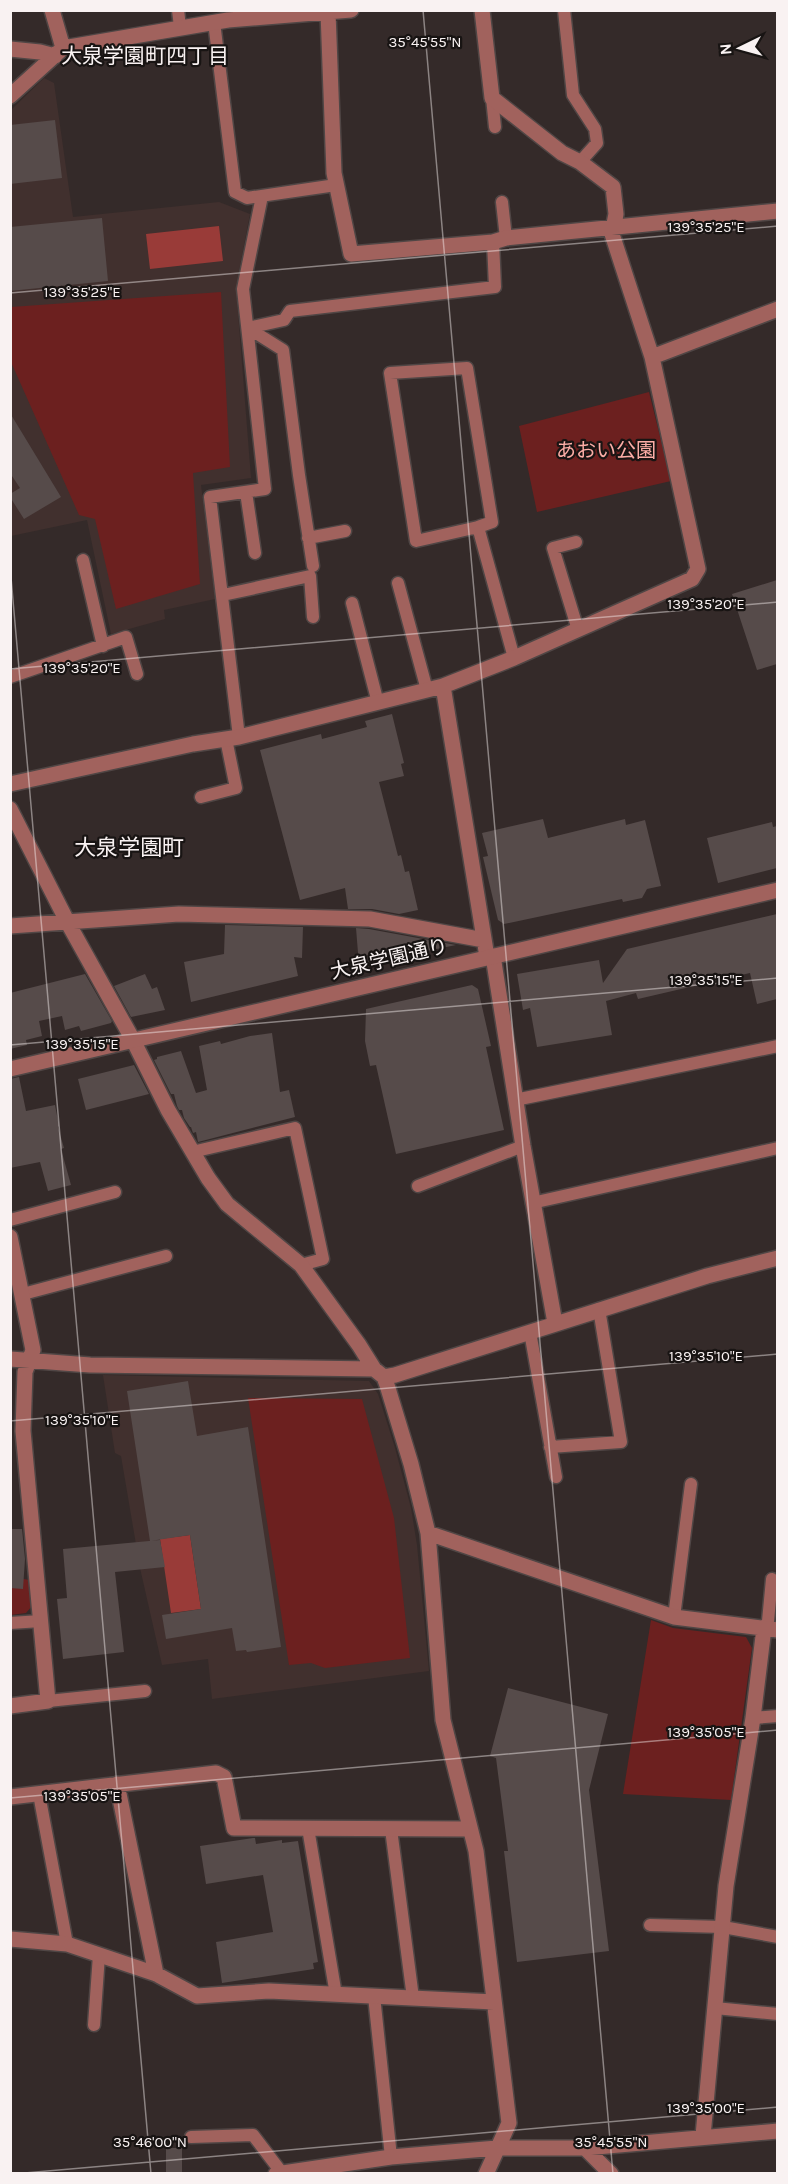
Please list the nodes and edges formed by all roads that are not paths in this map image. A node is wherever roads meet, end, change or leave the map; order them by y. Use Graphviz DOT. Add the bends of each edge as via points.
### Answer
graph roads {
  1 [pos="52,10"];
  2 [pos="178,10"];
  3 [pos="482,10"];
  4 [pos="564,10"];
  5 [pos="339,11"];
  6 [pos="214,22"];
  7 [pos="180,27"];
  8 [pos="10,49"];
  9 [pos="59,52"];
  10 [pos="10,96"];
  11 [pos="492,99"];
  12 [pos="495,127"];
  13 [pos="580,162"];
  14 [pos="336,186"];
  15 [pos="262,196"];
  16 [pos="502,202"];
  17 [pos="777,211"];
  18 [pos="614,226"];
  19 [pos="499,240"];
  20 [pos="777,309"];
  21 [pos="248,328"];
  22 [pos="652,357"];
  23 [pos="246,492"];
  24 [pos="478,526"];
  25 [pos="345,531"];
  26 [pos="308,538"];
  27 [pos="576,542"];
  28 [pos="255,553"];
  29 [pos="83,560"];
  30 [pos="313,566"];
  31 [pos="398,583"];
  32 [pos="223,595"];
  33 [pos="352,603"];
  34 [pos="313,617"];
  35 [pos="578,630"];
  36 [pos="102,646"];
  37 [pos="514,658"];
  38 [pos="136,674"];
  39 [pos="10,676"];
  40 [pos="443,686"];
  41 [pos="427,690"];
  42 [pos="378,703"];
  43 [pos="232,738"];
  44 [pos="10,784"];
  45 [pos="201,797"];
  46 [pos="10,809"];
  47 [pos="777,890"];
  48 [pos="68,923"];
  49 [pos="10,926"];
  50 [pos="484,940"];
  51 [pos="490,956"];
  52 [pos="133,1040"];
  53 [pos="777,1046"];
  54 [pos="10,1069"];
  55 [pos="515,1100"];
  56 [pos="523,1146"];
  57 [pos="777,1148"];
  58 [pos="192,1152"];
  59 [pos="418,1186"];
  60 [pos="115,1192"];
  61 [pos="532,1203"];
  62 [pos="10,1220"];
  63 [pos="10,1236"];
  64 [pos="166,1256"];
  65 [pos="777,1258"];
  66 [pos="301,1265"];
  67 [pos="23,1294"];
  68 [pos="599,1309"];
  69 [pos="555,1323"];
  70 [pos="530,1332"];
  71 [pos="10,1359"];
  72 [pos="29,1360"];
  73 [pos="379,1373"];
  74 [pos="550,1447"];
  75 [pos="556,1477"];
  76 [pos="691,1484"];
  77 [pos="428,1533"];
  78 [pos="772,1578"];
  79 [pos="674,1617"];
  80 [pos="41,1621"];
  81 [pos="10,1623"];
  82 [pos="771,1629"];
  83 [pos="145,1691"];
  84 [pos="48,1701"];
  85 [pos="10,1706"];
  86 [pos="777,1716"];
  87 [pos="753,1718"];
  88 [pos="117,1784"];
  89 [pos="39,1794"];
  90 [pos="10,1797"];
  91 [pos="308,1828"];
  92 [pos="392,1829"];
  93 [pos="471,1829"];
  94 [pos="650,1924"];
  95 [pos="723,1927"];
  96 [pos="777,1937"];
  97 [pos="10,1939"];
  98 [pos="67,1944"];
  99 [pos="99,1955"];
  100 [pos="156,1974"];
  101 [pos="336,1995"];
  102 [pos="374,1996"];
  103 [pos="413,1998"];
  104 [pos="494,2002"];
  105 [pos="715,2008"];
  106 [pos="777,2014"];
  107 [pos="94,2025"];
  108 [pos="777,2131"];
  109 [pos="703,2136"];
  110 [pos="191,2137"];
  111 [pos="497,2148"];
  112 [pos="585,2148"];
  113 [pos="391,2157"];
  114 [pos="279,2173"];
  115 [pos="486,2174"];
  116 [pos="611,2174"];
  1 -- 9 [label="street"];
  2 -- 7 [label="lane"];
  3 -- 11 [label="street"];
  4 -- 13 [label="lane" via="573,95 595,129 597,143"];
  5 -- 6 [label="street"];
  5 -- 14 [label="street"];
  6 -- 7 [label="street"];
  6 -- 15 [label="lane" via="235,192 247,198"];
  7 -- 9 [label="street"];
  8 -- 9 [label="street"];
  9 -- 10 [label="street"];
  11 -- 12 [label="lane"];
  11 -- 13 [label="street" via="562,153"];
  13 -- 18 [label="street" via="613,187"];
  14 -- 15 [label="lane"];
  14 -- 19 [label="street" via="351,254"];
  15 -- 21 [label="lane" via="243,289"];
  16 -- 19 [label="lane"];
  17 -- 18 [label="street"];
  18 -- 19 [label="street"];
  18 -- 22 [label="street" via="612,234"];
  19 -- 21 [label="lane" via="495,287 290,311 284,320"];
  20 -- 22 [label="street"];
  21 -- 23 [label="lane" via="265,489"];
  21 -- 26 [label="lane" via="283,350"];
  22 -- 35 [label="street" via="698,569 693,579"];
  23 -- 28 [label="lane"];
  23 -- 32 [label="lane" via="210,497"];
  24 -- 24 [label="lane" via="416,541 390,373 467,368 492,522"];
  24 -- 37 [label="lane"];
  25 -- 26 [label="lane"];
  26 -- 30 [label="lane"];
  27 -- 35 [label="lane" via="553,548"];
  29 -- 36 [label="lane"];
  31 -- 41 [label="lane"];
  32 -- 34 [label="lane" via="310,576"];
  32 -- 43 [label="lane"];
  33 -- 42 [label="lane"];
  35 -- 37 [label="street"];
  36 -- 38 [label="lane" via="126,637"];
  36 -- 39 [label="lane"];
  37 -- 40 [label="street"];
  40 -- 41 [label="street"];
  40 -- 50 [label="street"];
  41 -- 42 [label="street"];
  42 -- 43 [label="street"];
  43 -- 44 [label="street"];
  43 -- 45 [label="lane" via="236,788"];
  46 -- 48 [label="street"];
  47 -- 51 [label="street, 大泉学園通り"];
  48 -- 49 [label="street"];
  48 -- 50 [label="street" via="179,914 370,919"];
  48 -- 52 [label="street"];
  50 -- 51 [label="street"];
  51 -- 52 [label="street, 大泉学園通り"];
  51 -- 55 [label="street"];
  52 -- 54 [label="street, 大泉学園通り"];
  52 -- 58 [label="street"];
  53 -- 55 [label="lane"];
  55 -- 56 [label="street"];
  56 -- 59 [label="lane"];
  56 -- 61 [label="street"];
  57 -- 61 [label="lane"];
  58 -- 66 [label="street" via="227,1204"];
  58 -- 66 [label="lane" via="294,1128 323,1259"];
  60 -- 62 [label="lane"];
  61 -- 69 [label="street"];
  63 -- 67 [label="street"];
  64 -- 67 [label="lane"];
  65 -- 68 [label="street"];
  66 -- 73 [label="street"];
  67 -- 72 [label="street" via="33,1350"];
  68 -- 69 [label="street"];
  68 -- 74 [label="lane" via="621,1442"];
  69 -- 70 [label="street"];
  70 -- 73 [label="street" via="395,1375"];
  70 -- 74 [label="lane"];
  71 -- 72 [label="street"];
  72 -- 73 [label="street"];
  72 -- 80 [label="street" via="23,1431"];
  73 -- 77 [label="street" via="411,1464"];
  74 -- 75 [label="lane"];
  76 -- 79 [label="lane"];
  77 -- 79 [label="street"];
  77 -- 93 [label="street" via="443,1720"];
  78 -- 82 [label="lane" via="768,1621"];
  79 -- 82 [label="street"];
  80 -- 81 [label="lane"];
  80 -- 84 [label="street"];
  82 -- 87 [label="street"];
  83 -- 84 [label="lane"];
  84 -- 85 [label="street"];
  86 -- 87 [label="lane"];
  87 -- 95 [label="street"];
  88 -- 89 [label="street"];
  88 -- 91 [label="street" via="216,1773 224,1777 234,1828"];
  88 -- 100 [label="street"];
  89 -- 90 [label="street"];
  89 -- 98 [label="lane"];
  91 -- 92 [label="street"];
  91 -- 101 [label="lane"];
  92 -- 93 [label="street"];
  92 -- 103 [label="lane"];
  93 -- 104 [label="street"];
  94 -- 95 [label="lane"];
  95 -- 96 [label="lane"];
  95 -- 105 [label="street"];
  97 -- 98 [label="street"];
  98 -- 99 [label="street"];
  99 -- 100 [label="street"];
  99 -- 107 [label="lane"];
  100 -- 101 [label="street" via="197,1996 269,1991"];
  101 -- 102 [label="street"];
  102 -- 103 [label="street"];
  102 -- 113 [label="lane"];
  103 -- 104 [label="street"];
  104 -- 111 [label="street" via="509,2123"];
  105 -- 106 [label="lane"];
  105 -- 109 [label="street"];
  108 -- 109 [label="street"];
  109 -- 112 [label="street"];
  110 -- 114 [label="lane" via="253,2135"];
  111 -- 112 [label="street"];
  111 -- 113 [label="street"];
  111 -- 115 [label="street"];
  112 -- 116 [label="street"];
  113 -- 114 [label="street"];
}
